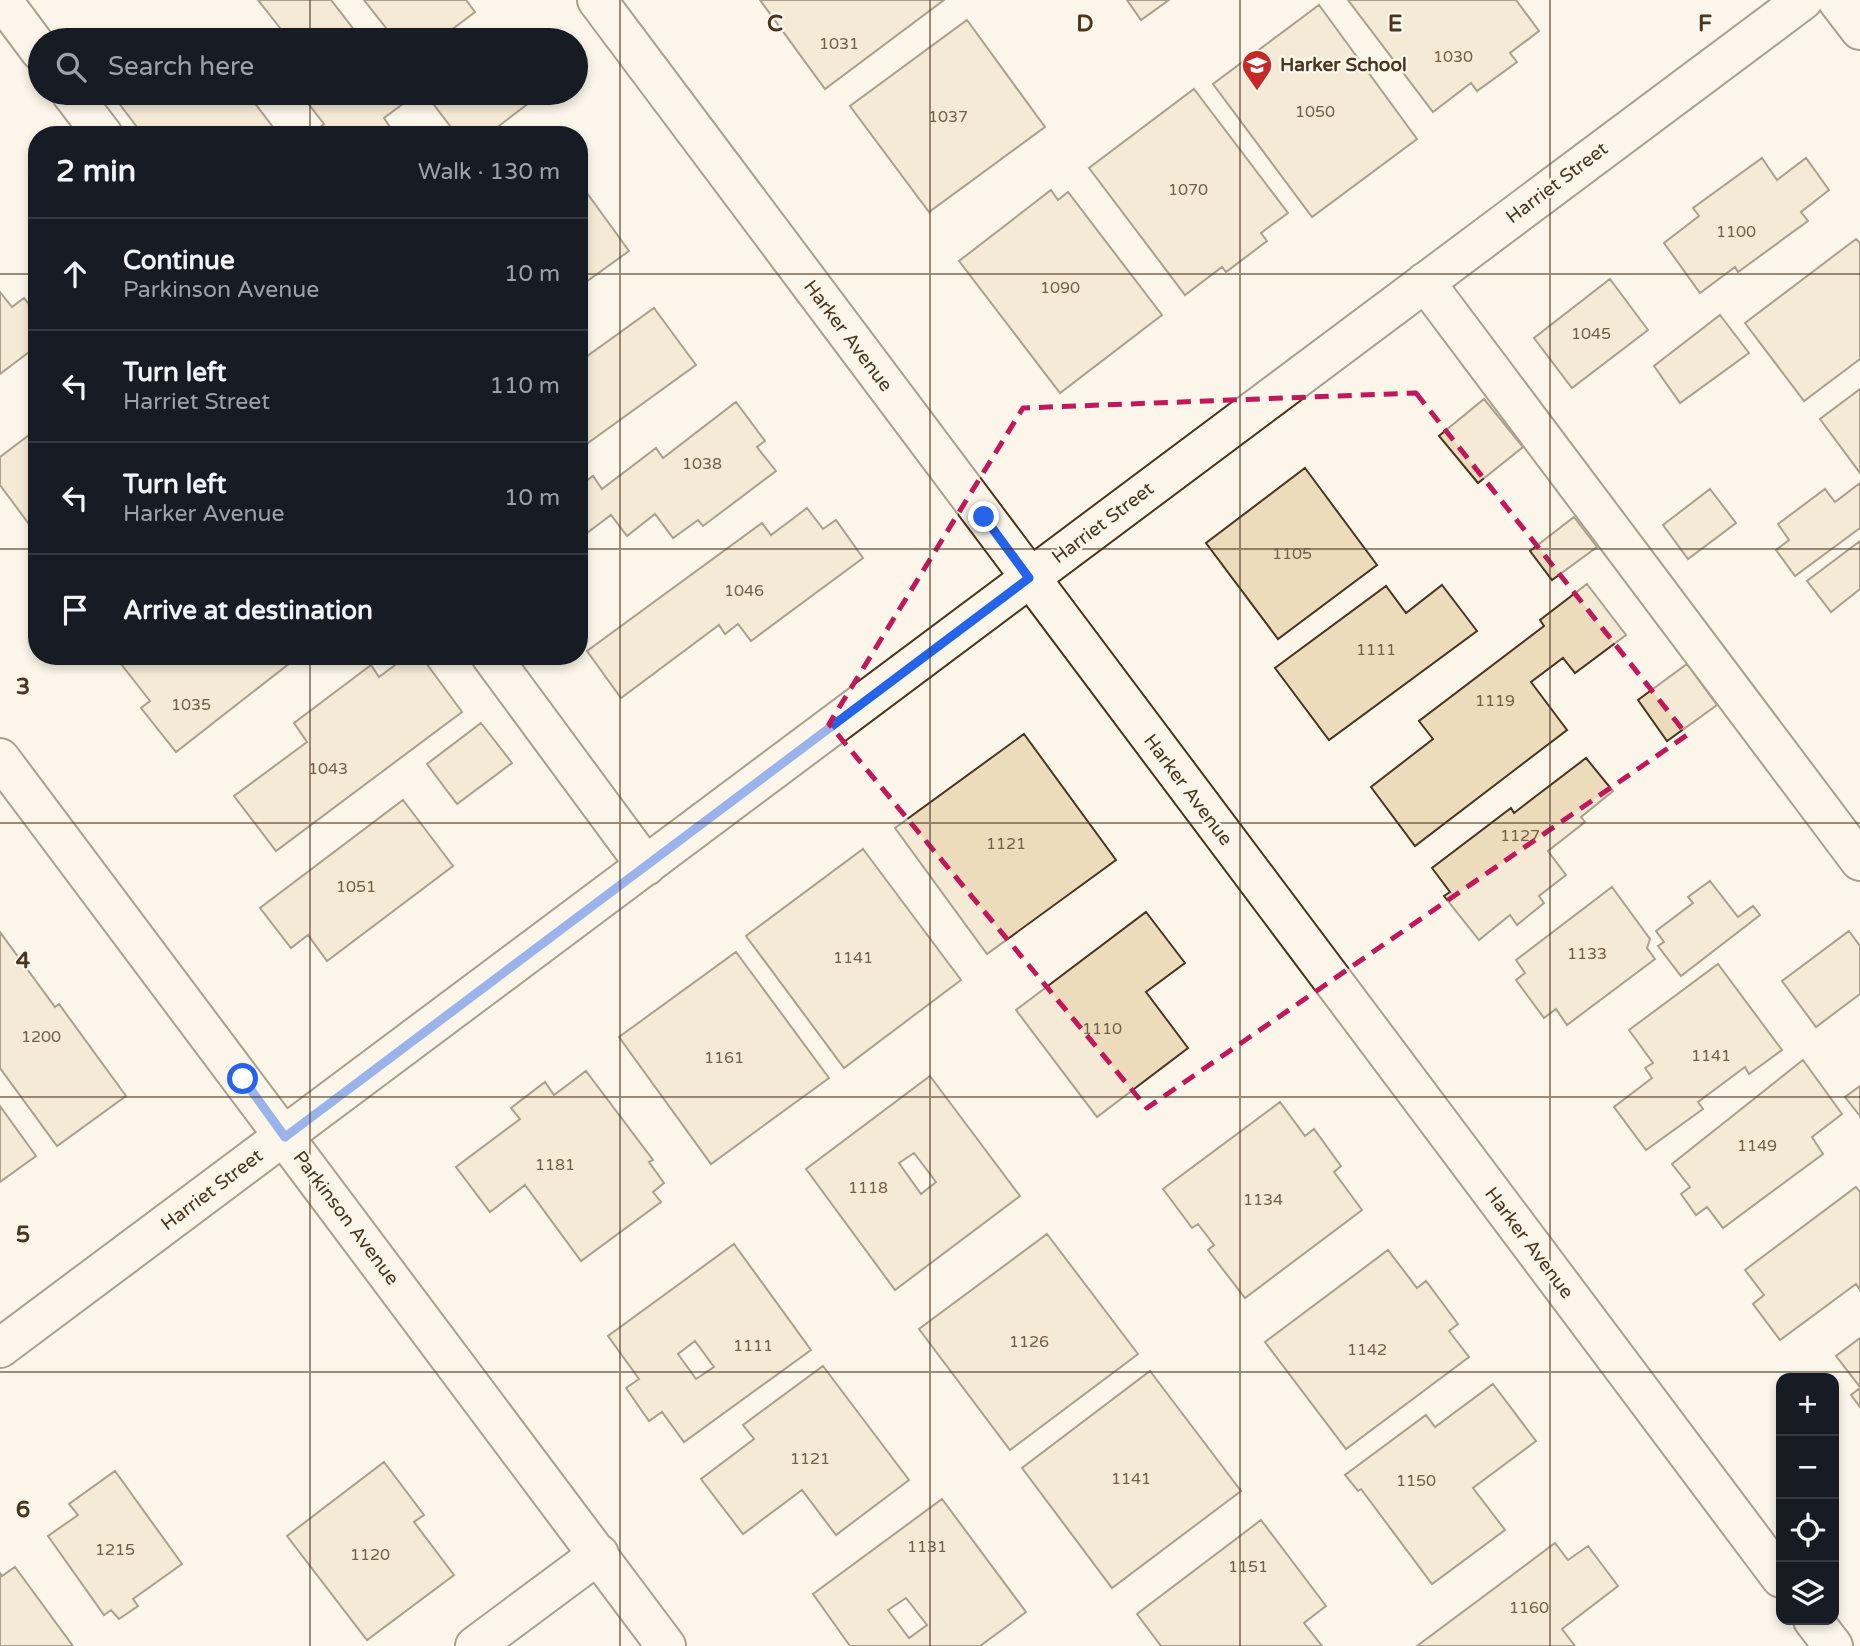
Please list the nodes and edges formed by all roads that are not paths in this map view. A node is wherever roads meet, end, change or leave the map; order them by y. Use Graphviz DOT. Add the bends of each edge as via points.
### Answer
graph roads {
  1 [pos="2,0"];
  2 [pos="597,0"];
  3 [pos="1803,0"];
  4 [pos="1838,0"];
  5 [pos="1860,30"];
  6 [pos="28,35"];
  7 [pos="80,105"];
  8 [pos="96,126"];
  9 [pos="1425,282"];
  10 [pos="1029,578"];
  11 [pos="498,665"];
  12 [pos="0,758"];
  13 [pos="1860,861"];
  14 [pos="646,866"];
  15 [pos="285,1137"];
  16 [pos="0,1349"];
  17 [pos="599,1554"];
  18 [pos="1776,1571"];
  19 [pos="1817,1625"];
  20 [pos="475,1646"];
  21 [pos="666,1646"];
  22 [pos="1833,1646"];
  1 -- 6 [label="street"];
  2 -- 10 [label="street, Harker Avenue"];
  3 -- 9 [label="street, Harriet Street"];
  4 -- 5 [label="street"];
  7 -- 8 [label="street"];
  9 -- 10 [label="street, Harriet Street"];
  9 -- 13 [label="street"];
  10 -- 14 [label="street, Harriet Street"];
  10 -- 18 [label="street, Harker Avenue"];
  11 -- 14 [label="street"];
  12 -- 15 [label="street, Parkinson Avenue"];
  14 -- 15 [label="street, Harriet Street"];
  15 -- 16 [label="street, Harriet Street"];
  15 -- 17 [label="street, Parkinson Avenue"];
  17 -- 20 [label="street"];
  17 -- 21 [label="street, Parkinson Avenue"];
  19 -- 22 [label="street"];
}
